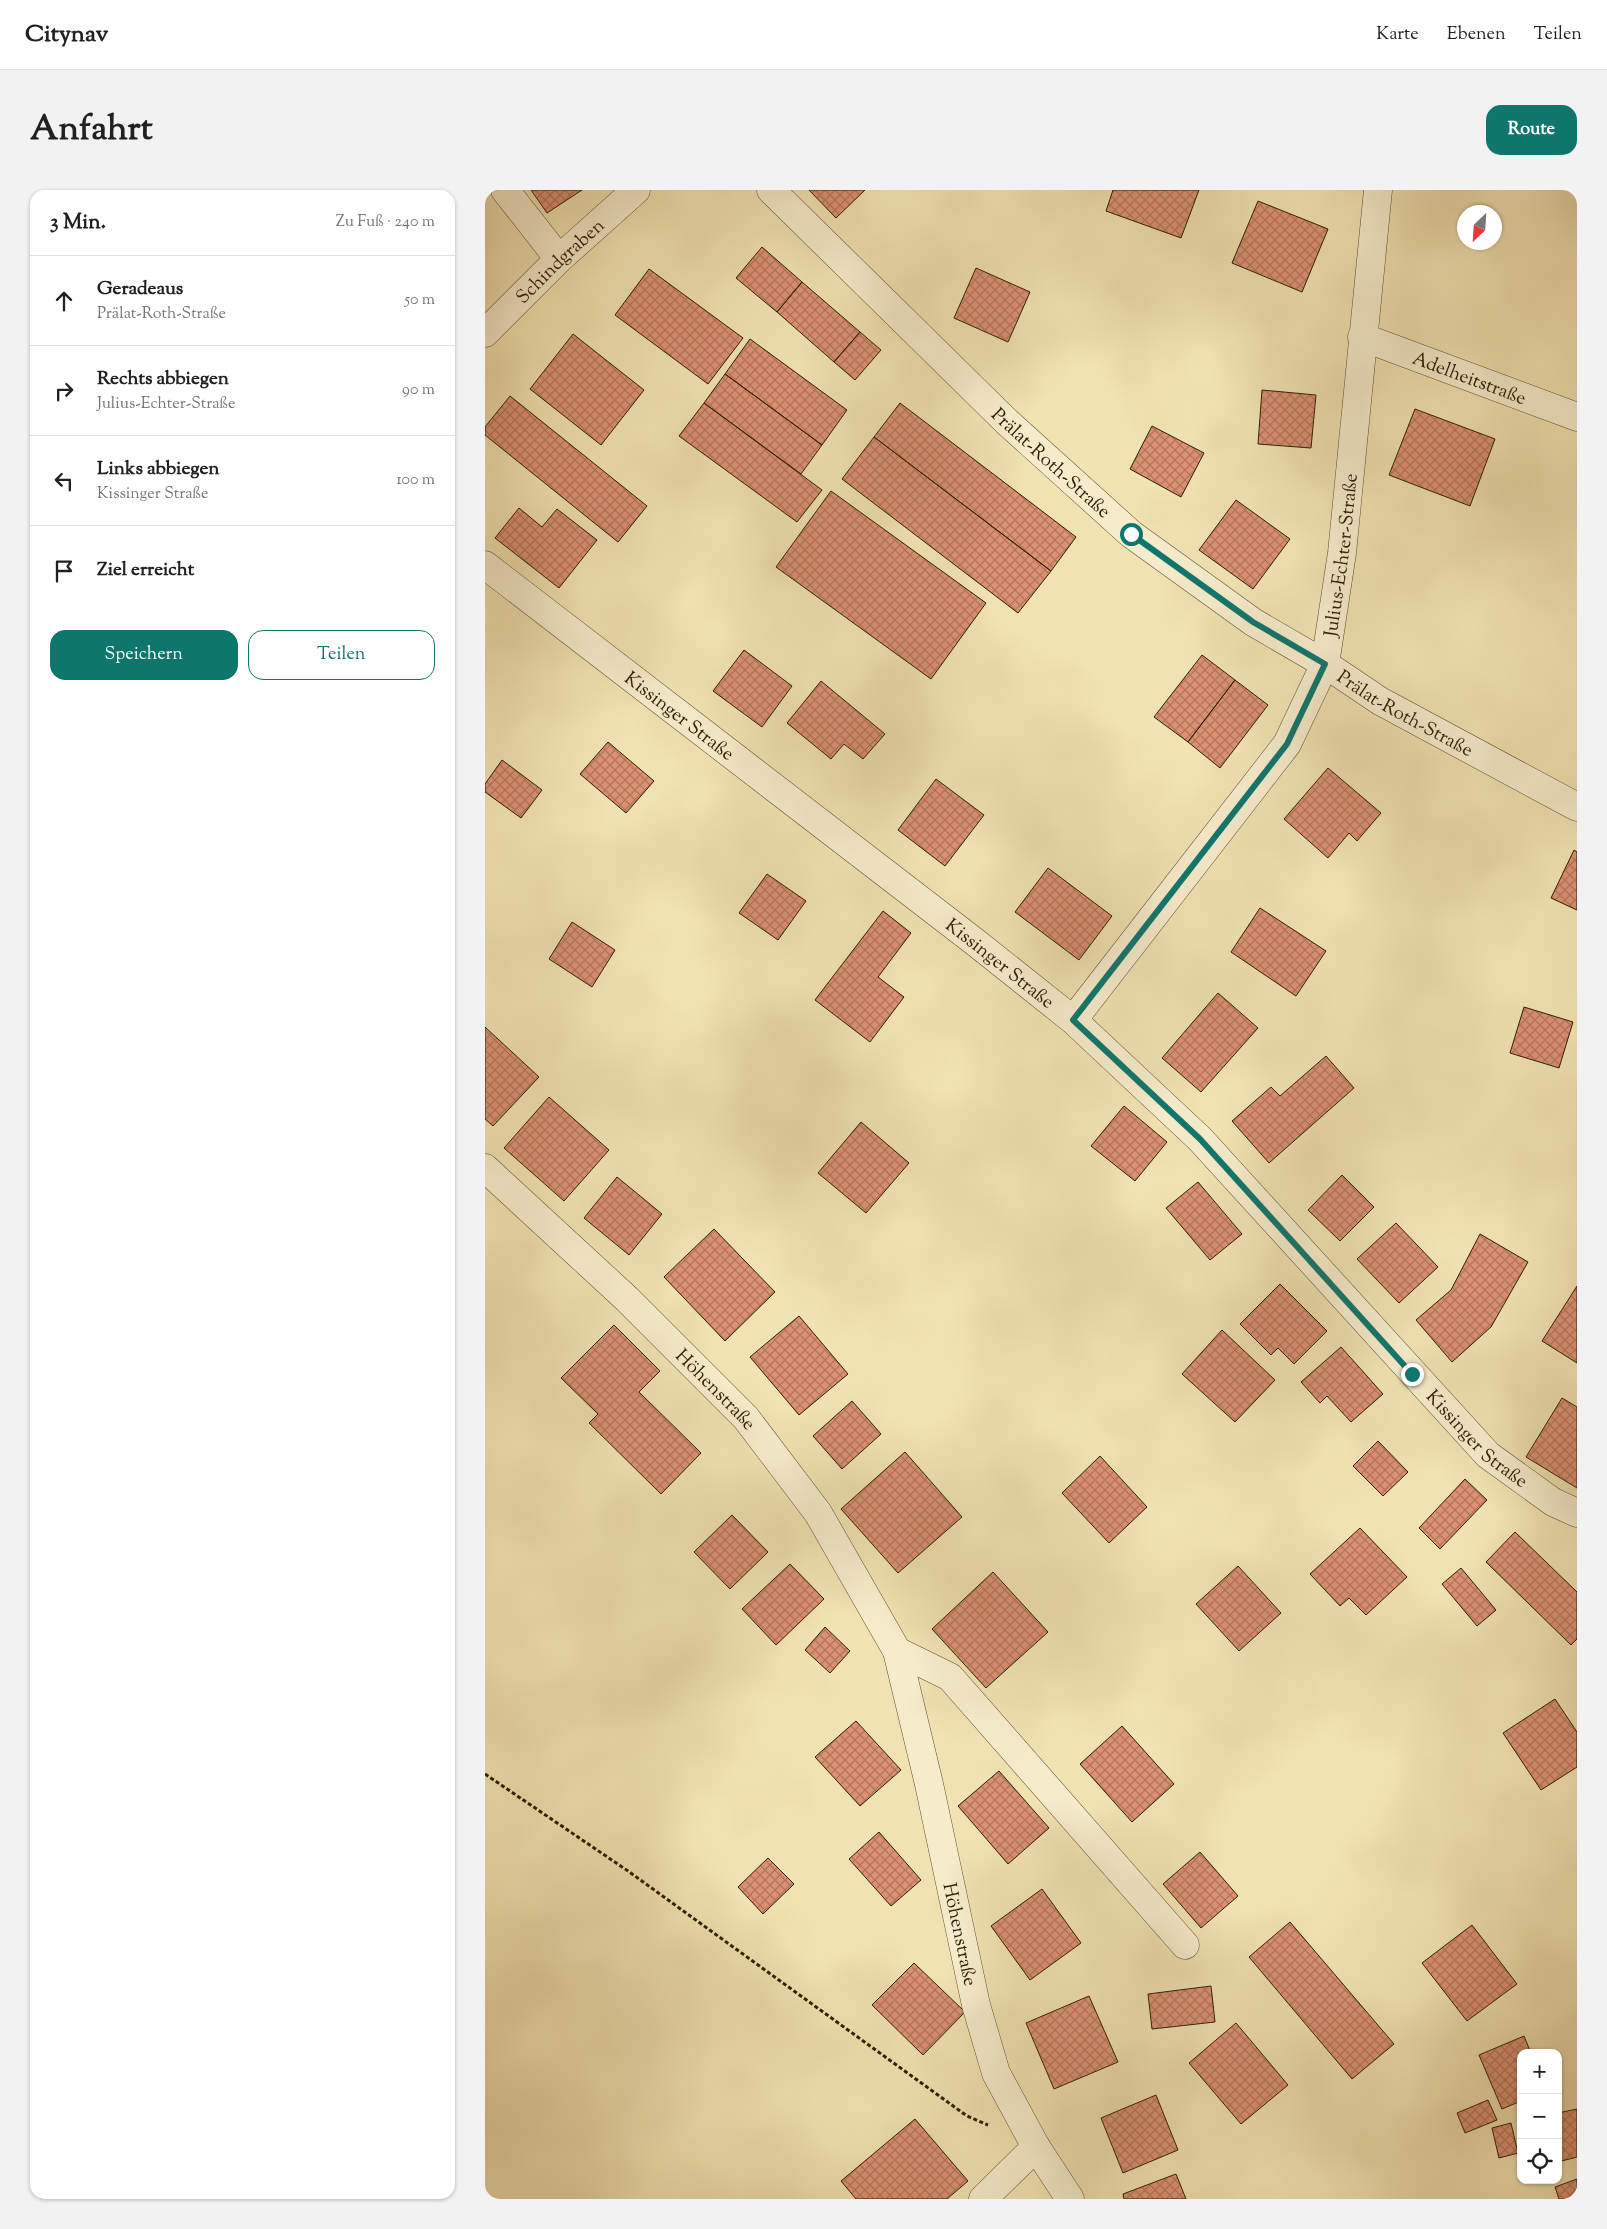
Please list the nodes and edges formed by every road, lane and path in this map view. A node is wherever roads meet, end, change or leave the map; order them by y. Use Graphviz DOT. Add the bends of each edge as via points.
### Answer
graph roads {
  1 [pos="505,190"];
  2 [pos="636,190"];
  3 [pos="771,190"];
  4 [pos="1378,190"];
  5 [pos="559,259"];
  6 [pos="485,333"];
  7 [pos="1362,337"];
  8 [pos="1577,417"];
  9 [pos="485,565"];
  10 [pos="1325,664"];
  11 [pos="1577,807"];
  12 [pos="1073,1020"];
  13 [pos="485,1168"];
  14 [pos="1577,1513"];
  15 [pos="897,1651"];
  16 [pos="485,1774"];
  17 [pos="1185,1945"];
  18 [pos="993,2128"];
  19 [pos="1036,2147"];
  20 [pos="983,2199"];
  21 [pos="1070,2199"];
  1 -- 5 [label="street"];
  2 -- 5 [label="street, Schindgraben"];
  3 -- 10 [label="street, Prälat-Roth-Straße" via="1006,421 1131,534 1253,622"];
  4 -- 7 [label="street, Julius-Echter-Straße"];
  5 -- 6 [label="street, Schindgraben"];
  7 -- 8 [label="street, Adelheitstraße"];
  7 -- 10 [label="street, Julius-Echter-Straße" via="1341,553"];
  9 -- 12 [label="street, Kissinger Straße"];
  10 -- 11 [label="street, Prälat-Roth-Straße" via="1380,701"];
  10 -- 12 [label="street, Julius-Echter-Straße" via="1287,744"];
  12 -- 14 [label="street, Kissinger Straße" via="1200,1139 1488,1455 1553,1502"];
  13 -- 15 [label="street, Höhenstraße" via="627,1299 746,1418 818,1513"];
  15 -- 17 [label="street" via="950,1678"];
  15 -- 19 [label="street, Höhenstraße" via="976,2005 997,2073"];
  16 -- 18 [label="path" via="628,1871 967,2116"];
  19 -- 20 [label="street"];
  19 -- 21 [label="street, Höhenstraße"];
}
